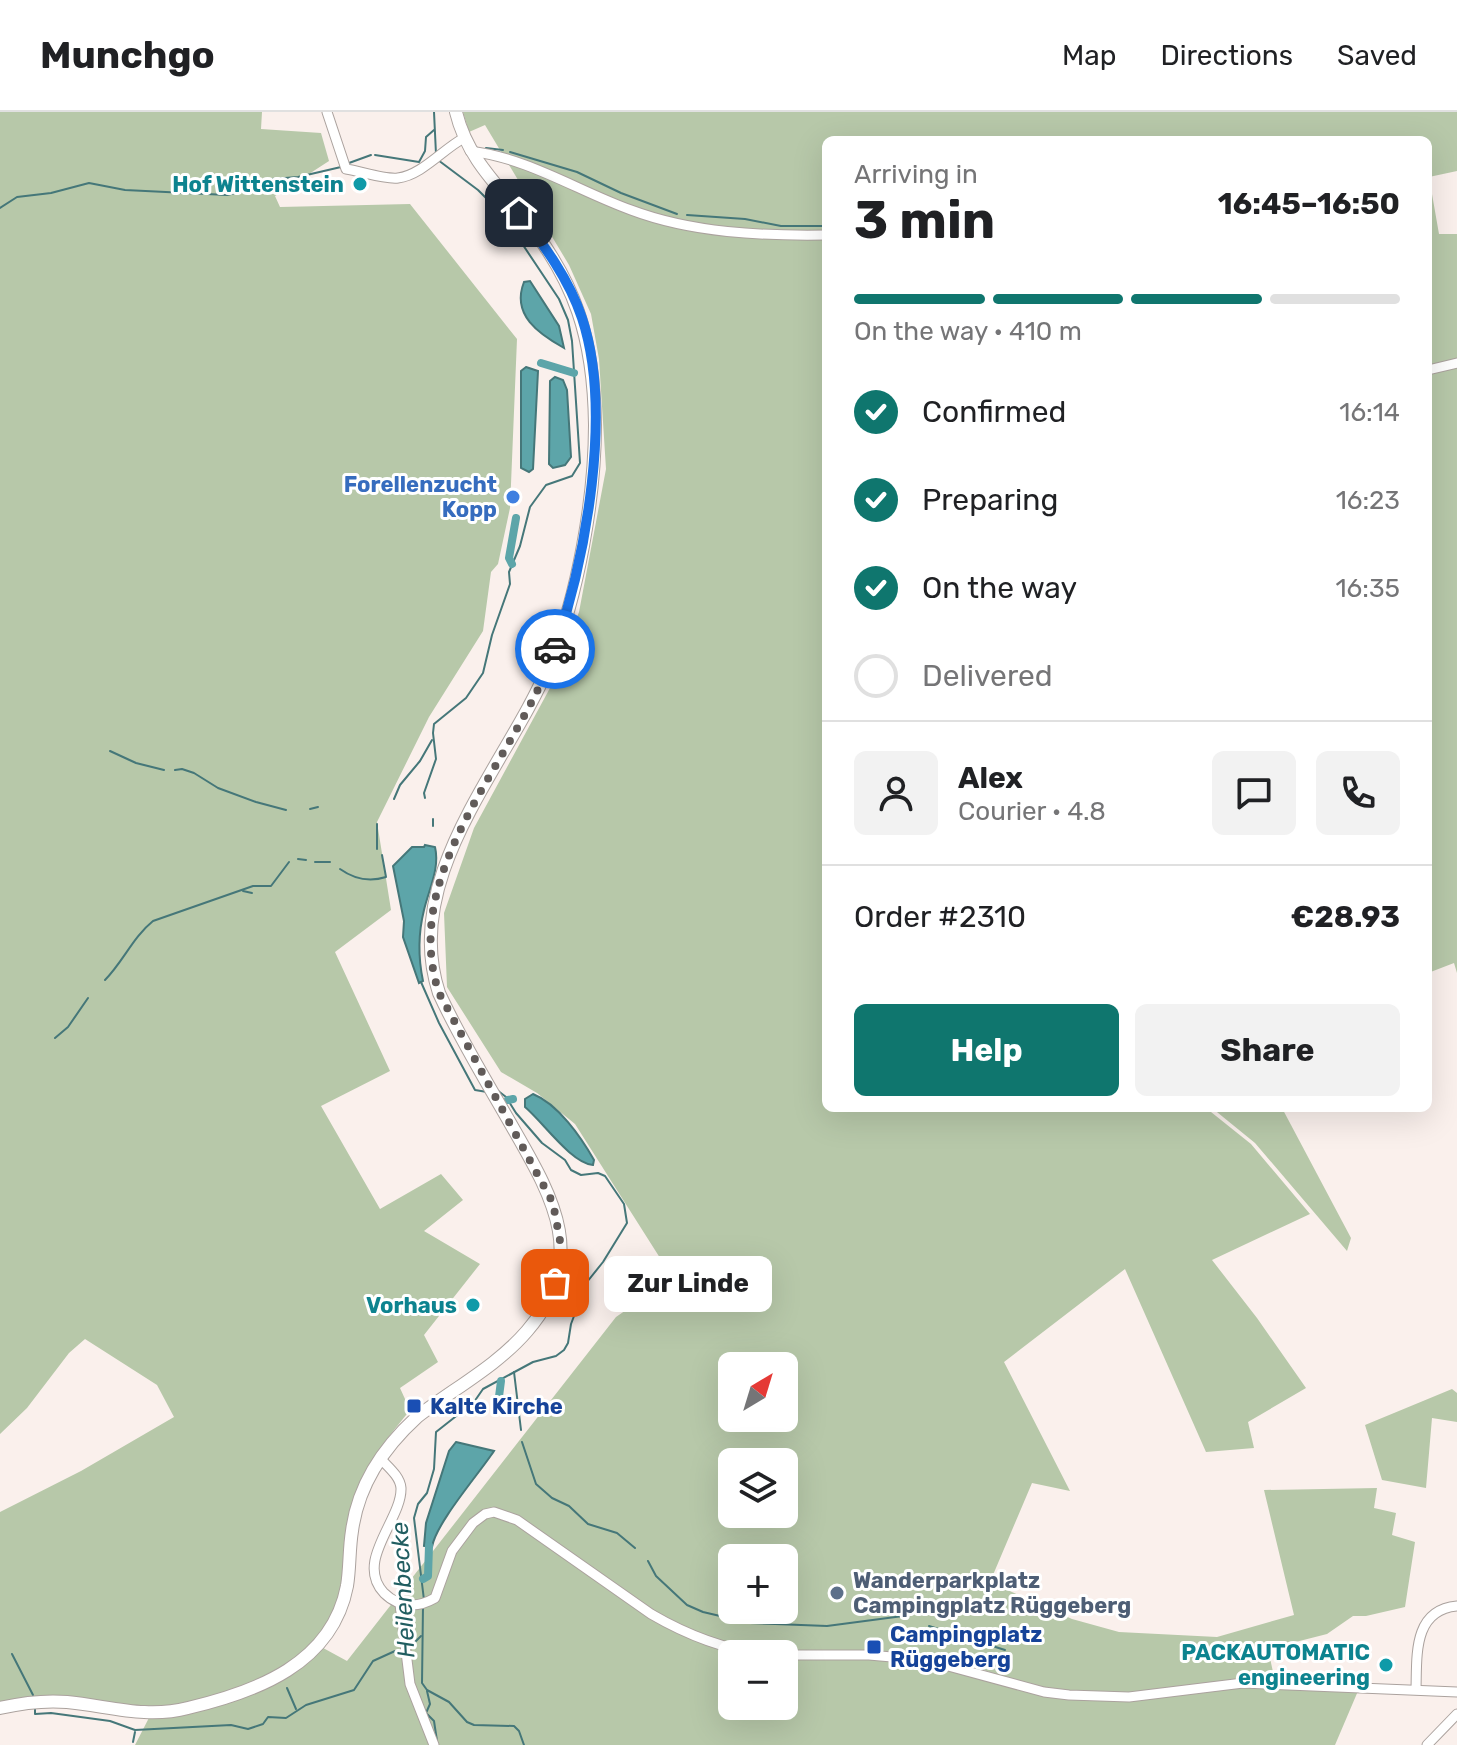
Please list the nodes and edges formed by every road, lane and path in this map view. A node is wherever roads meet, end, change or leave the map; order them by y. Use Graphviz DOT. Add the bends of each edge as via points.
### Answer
graph roads {
  1 [pos="327,112"];
  2 [pos="456,112"];
  3 [pos="464,138"];
  4 [pos="470,151"];
  5 [pos="822,235"];
  6 [pos="1457,363"];
  7 [pos="1432,369"];
  8 [pos="380,1458"];
  9 [pos="400,1604"];
  10 [pos="1457,1606"];
  11 [pos="718,1645"];
  12 [pos="798,1655"];
  13 [pos="1416,1689"];
  14 [pos="1457,1692"];
  15 [pos="0,1708"];
  16 [pos="1457,1714"];
  17 [pos="434,1745"];
  18 [pos="1427,1745"];
  1 -- 3 [label="street" via="346,169 398,178"];
  2 -- 3 [label="main road"];
  3 -- 4 [label="main road"];
  4 -- 5 [label="street" via="546,173 663,220 778,236"];
  4 -- 8 [label="main road" via="538,238 574,298 587,337 595,425 580,551 554,653 458,838 432,910 430,938 434,978 448,1012 538,1171 556,1211 560,1241 555,1283 518,1341 417,1417"];
  6 -- 7 [label="street"];
  8 -- 9 [label="street" via="401,1489 374,1572 383,1592"];
  8 -- 15 [label="main road" via="358,1502 342,1606 322,1641 287,1672 162,1713 64,1702"];
  9 -- 11 [label="street" via="430,1601 462,1536 485,1514 501,1513 651,1614"];
  9 -- 17 [label="street" via="410,1684"];
  10 -- 13 [label="street" via="1441,1609 1422,1629"];
  12 -- 13 [label="street" via="926,1660 1044,1692 1099,1696 1147,1696 1243,1683"];
  13 -- 14 [label="street"];
  16 -- 18 [label="street"];
}
